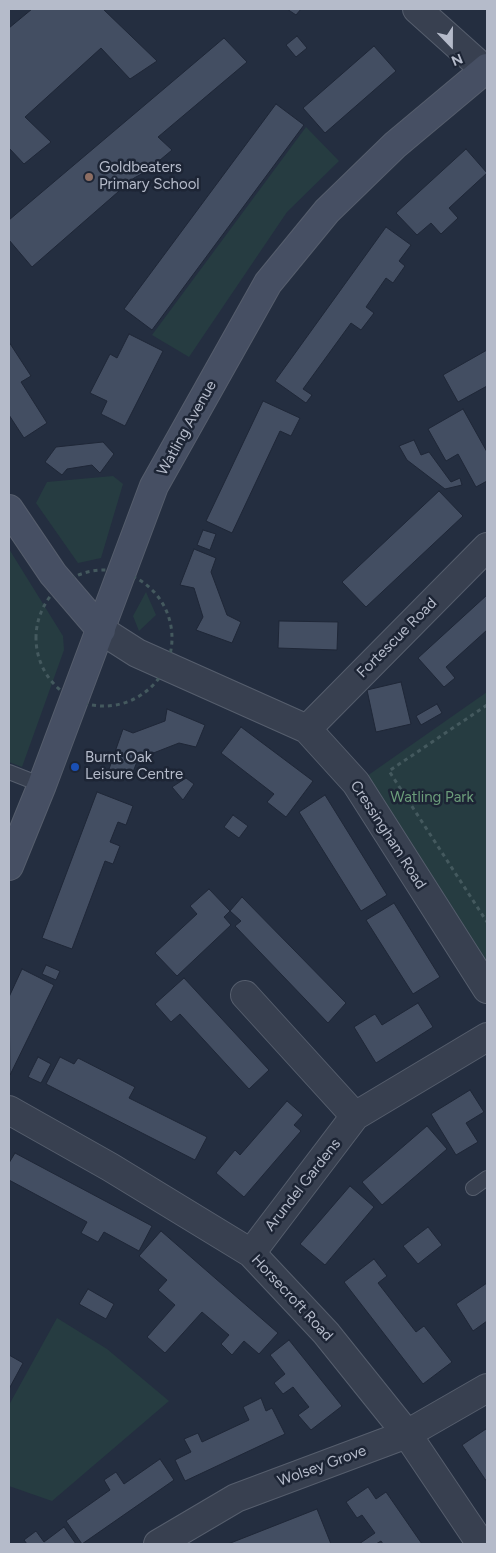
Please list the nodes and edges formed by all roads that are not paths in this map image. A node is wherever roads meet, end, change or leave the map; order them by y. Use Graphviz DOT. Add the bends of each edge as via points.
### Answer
graph roads {
  1 [pos="417,9"];
  2 [pos="486,69"];
  3 [pos="9,509"];
  4 [pos="487,547"];
  5 [pos="101,630"];
  6 [pos="307,729"];
  7 [pos="9,772"];
  8 [pos="42,785"];
  9 [pos="9,866"];
  10 [pos="487,989"];
  11 [pos="245,995"];
  12 [pos="487,1036"];
  13 [pos="9,1110"];
  14 [pos="355,1116"];
  15 [pos="487,1178"];
  16 [pos="473,1188"];
  17 [pos="250,1253"];
  18 [pos="487,1388"];
  19 [pos="407,1434"];
  20 [pos="158,1544"];
  21 [pos="481,1544"];
  1 -- 2 [label="street"];
  2 -- 5 [label="street, Watling Avenue" via="395,145 334,204 268,283 154,486"];
  3 -- 5 [label="street" via="53,574"];
  4 -- 6 [label="street, Fortescue Road"];
  5 -- 6 [label="street, Cressingham Road" via="137,653"];
  5 -- 8 [label="street, Watling Avenue"];
  6 -- 10 [label="street, Cressingham Road" via="356,783"];
  7 -- 8 [label="lane"];
  8 -- 9 [label="street, Watling Avenue"];
  11 -- 14 [label="street"];
  12 -- 14 [label="street, Arundel Gardens"];
  13 -- 17 [label="street, Horsecroft Road" via="110,1167"];
  14 -- 17 [label="street, Arundel Gardens"];
  15 -- 16 [label="lane"];
  17 -- 19 [label="street, Horsecroft Road" via="326,1333"];
  18 -- 19 [label="street, Wolsey Grove"];
  19 -- 20 [label="street, Wolsey Grove" via="236,1498"];
  19 -- 21 [label="street, Horsecroft Road"];
}
